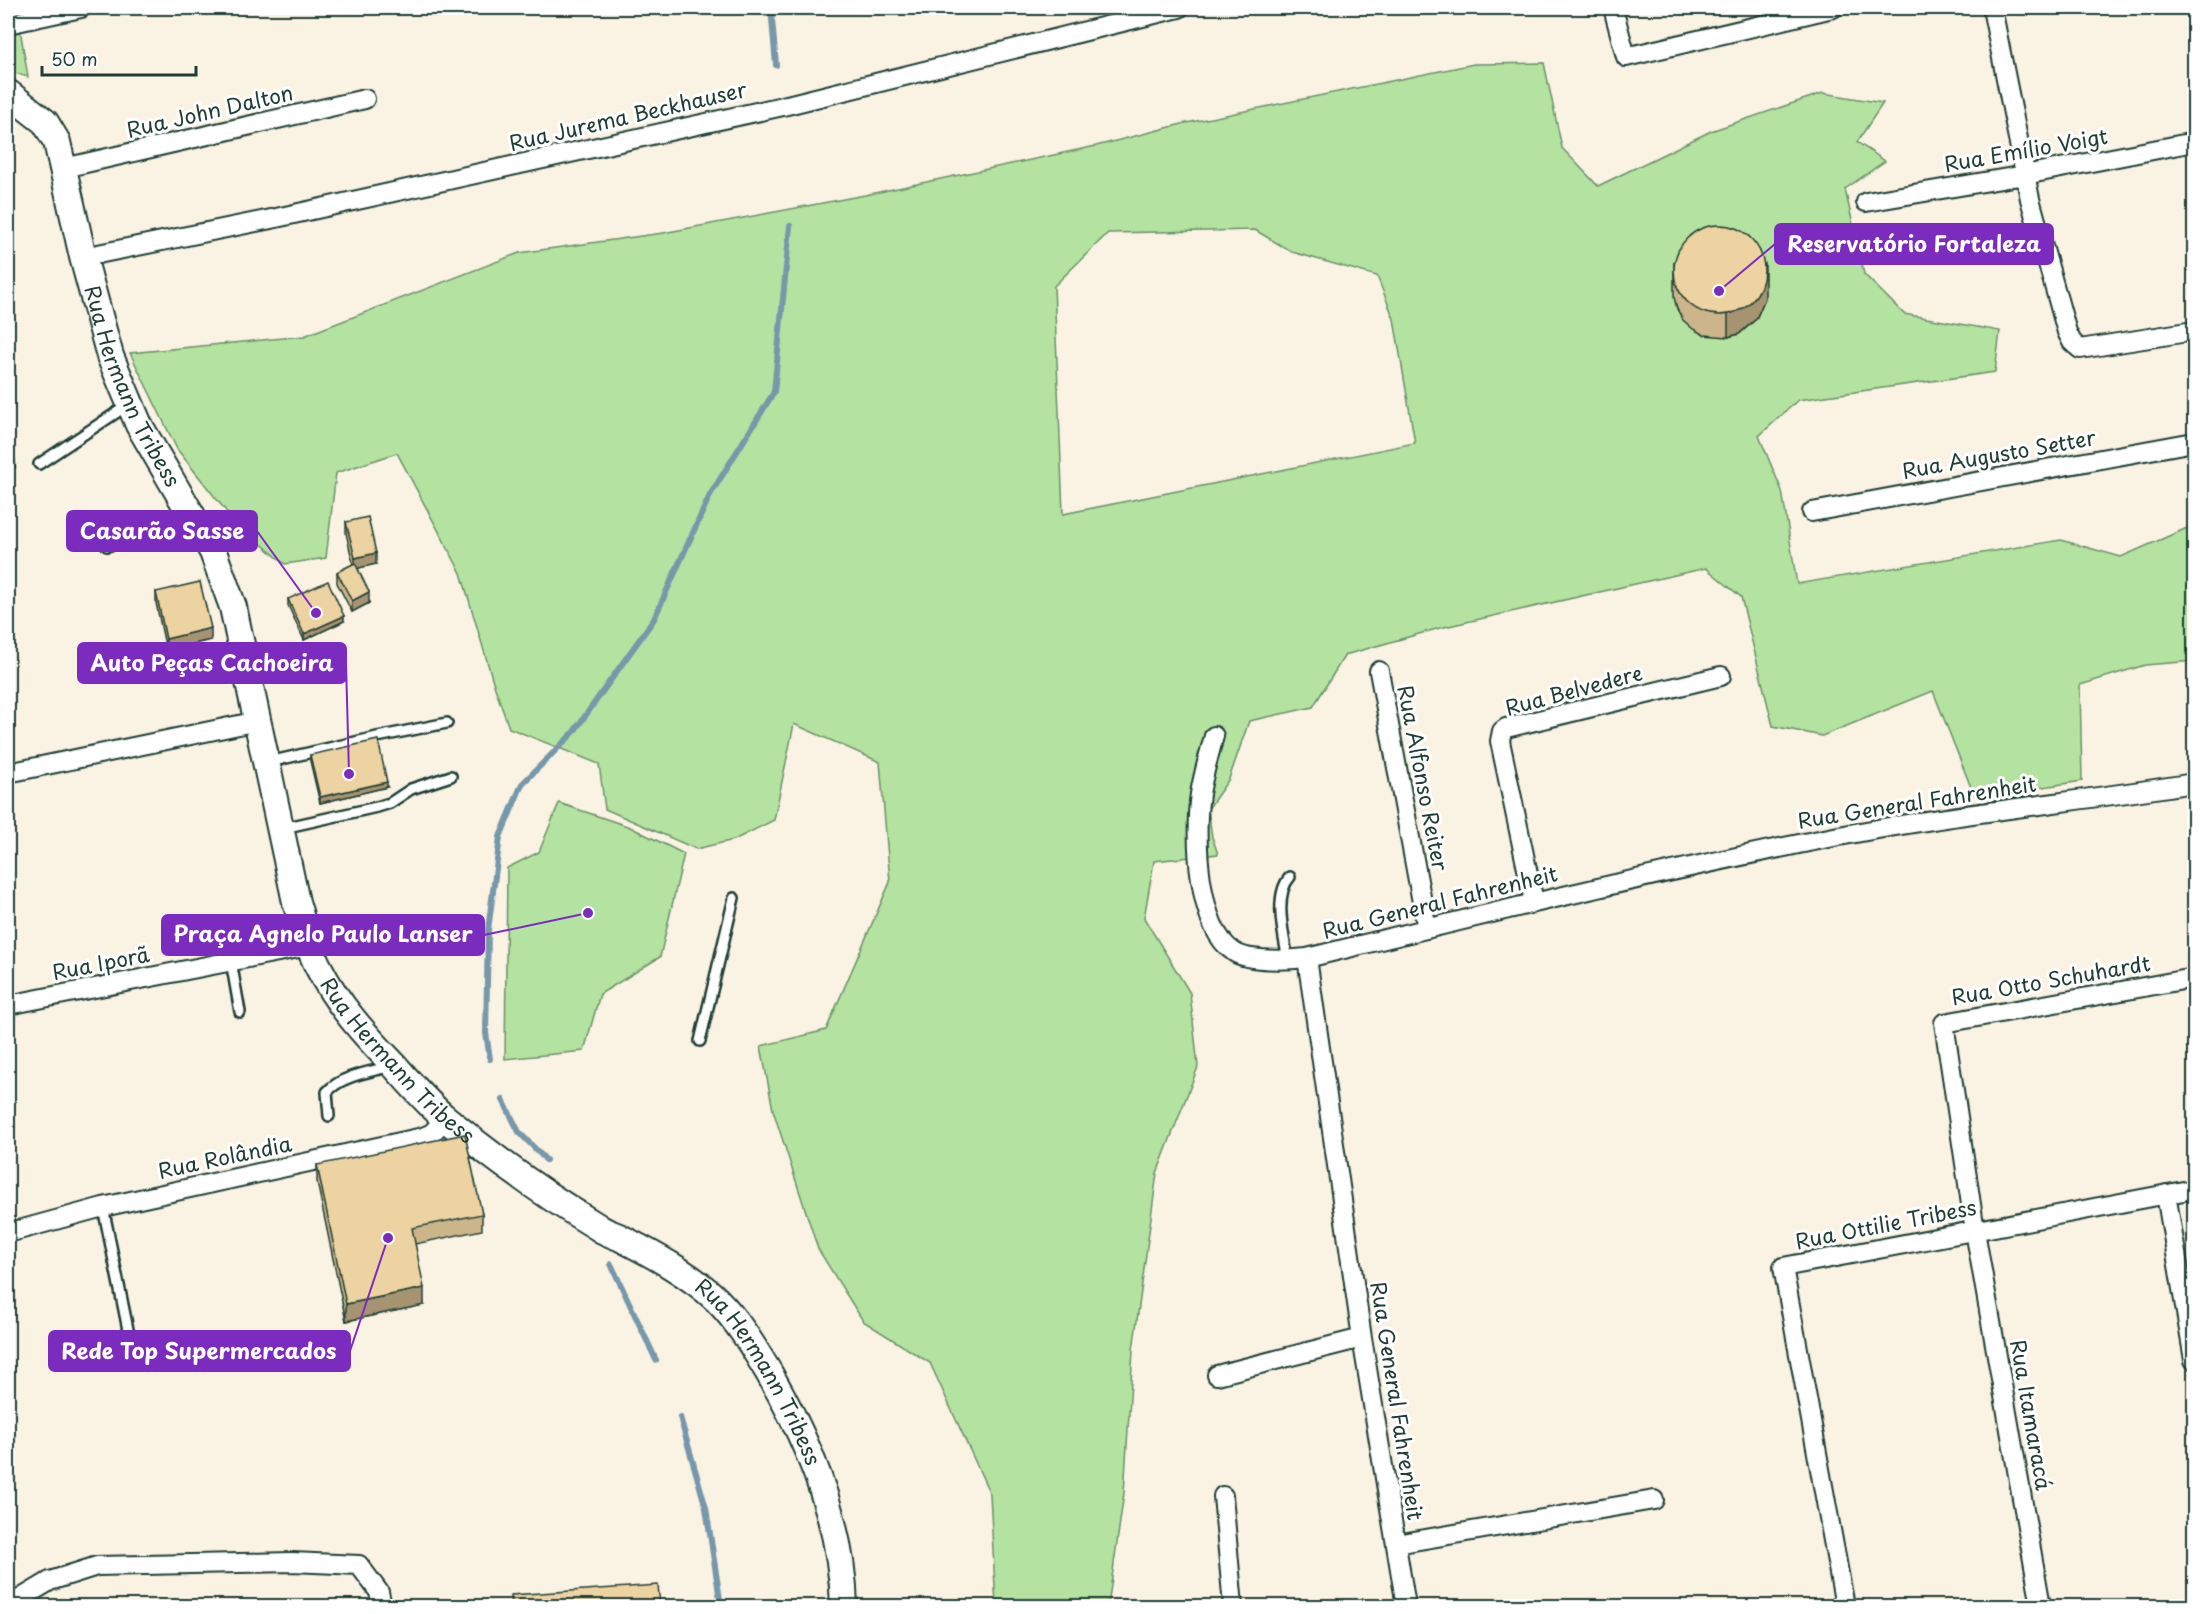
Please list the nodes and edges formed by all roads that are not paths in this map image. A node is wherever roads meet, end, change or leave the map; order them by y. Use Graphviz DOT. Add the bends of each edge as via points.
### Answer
graph roads {
  1 [pos="81,8"];
  2 [pos="1179,8"];
  3 [pos="1613,8"];
  4 [pos="1833,8"];
  5 [pos="1992,8"];
  6 [pos="8,24"];
  7 [pos="8,93"];
  8 [pos="365,99"];
  9 [pos="2194,142"];
  10 [pos="64,168"];
  11 [pos="2025,175"];
  12 [pos="1866,202"];
  13 [pos="83,257"];
  14 [pos="2194,331"];
  15 [pos="130,404"];
  16 [pos="2194,442"];
  17 [pos="39,464"];
  18 [pos="1812,512"];
  19 [pos="194,518"];
  20 [pos="108,546"];
  21 [pos="1379,671"];
  22 [pos="1720,676"];
  23 [pos="258,721"];
  24 [pos="447,723"];
  25 [pos="1214,736"];
  26 [pos="267,762"];
  27 [pos="8,773"];
  28 [pos="451,776"];
  29 [pos="2194,783"];
  30 [pos="281,828"];
  31 [pos="1290,877"];
  32 [pos="734,898"];
  33 [pos="1534,902"];
  34 [pos="1427,929"];
  35 [pos="309,946"];
  36 [pos="1307,958"];
  37 [pos="1288,960"];
  38 [pos="231,961"];
  39 [pos="2194,978"];
  40 [pos="8,1005"];
  41 [pos="240,1012"];
  42 [pos="700,1041"];
  43 [pos="394,1066"];
  44 [pos="329,1116"];
  45 [pos="446,1118"];
  46 [pos="2194,1189"];
  47 [pos="2166,1194"];
  48 [pos="103,1207"];
  49 [pos="1975,1231"];
  50 [pos="8,1233"];
  51 [pos="1362,1338"];
  52 [pos="133,1354"];
  53 [pos="2194,1360"];
  54 [pos="1217,1375"];
  55 [pos="1222,1496"];
  56 [pos="1654,1500"];
  57 [pos="1396,1544"];
  58 [pos="8,1606"];
  59 [pos="382,1606"];
  60 [pos="844,1606"];
  61 [pos="1233,1606"];
  62 [pos="1407,1606"];
  63 [pos="1845,1606"];
  64 [pos="2041,1606"];
  1 -- 6 [label="street"];
  2 -- 13 [label="street, Rua Jurema Beckhauser" via="783,106"];
  3 -- 4 [label="street" via="1626,57"];
  5 -- 11 [label="street"];
  7 -- 10 [label="main road, Rua Hermann Tribess" via="45,122 57,142"];
  8 -- 10 [label="street, Rua John Dalton"];
  9 -- 11 [label="street, Rua Emílio Voigt"];
  10 -- 13 [label="main road, Rua Hermann Tribess"];
  11 -- 12 [label="street, Rua Emílio Voigt"];
  11 -- 14 [label="street" via="2067,332 2080,350"];
  13 -- 15 [label="main road, Rua Hermann Tribess" via="110,356"];
  15 -- 17 [label="lane"];
  15 -- 19 [label="main road, Rua Hermann Tribess"];
  16 -- 18 [label="street, Rua Augusto Setter"];
  19 -- 20 [label="lane"];
  19 -- 23 [label="main road, Rua Hermann Tribess" via="213,552 233,607"];
  21 -- 34 [label="street, Rua Alfonso Reiter"];
  22 -- 33 [label="street, Rua Belvedere" via="1502,731 1500,741"];
  23 -- 26 [label="main road, Rua Hermann Tribess"];
  23 -- 27 [label="street"];
  24 -- 26 [label="lane"];
  25 -- 37 [label="street" via="1200,795 1198,836 1201,878 1211,922 1235,953"];
  26 -- 30 [label="main road, Rua Hermann Tribess"];
  28 -- 30 [label="lane" via="411,789 377,807"];
  29 -- 33 [label="street, Rua General Fahrenheit" via="1840,836"];
  30 -- 35 [label="main road, Rua Hermann Tribess"];
  31 -- 37 [label="lane" via="1284,883 1281,904"];
  32 -- 42 [label="lane"];
  33 -- 34 [label="street, Rua General Fahrenheit"];
  34 -- 36 [label="street, Rua General Fahrenheit"];
  35 -- 38 [label="street, Rua Iporã"];
  35 -- 43 [label="main road, Rua Hermann Tribess" via="341,1004"];
  36 -- 37 [label="street"];
  36 -- 51 [label="street, Rua General Fahrenheit"];
  38 -- 40 [label="street, Rua Iporã"];
  38 -- 41 [label="lane"];
  39 -- 49 [label="street, Rua Otto Schuhardt" via="1944,1023"];
  43 -- 44 [label="lane" via="333,1085 327,1092"];
  43 -- 45 [label="main road, Rua Hermann Tribess"];
  45 -- 48 [label="street, Rua Rolândia" via="423,1137"];
  45 -- 60 [label="main road, Rua Hermann Tribess" via="557,1201 601,1230 684,1274 718,1300 752,1343 812,1459 834,1529 843,1572"];
  46 -- 47 [label="street, Rua Ottilie Tribess"];
  47 -- 49 [label="street, Rua Ottilie Tribess"];
  47 -- 53 [label="street"];
  48 -- 50 [label="street, Rua Rolândia"];
  48 -- 52 [label="lane"];
  49 -- 63 [label="street, Rua Ottilie Tribess" via="1783,1267"];
  49 -- 64 [label="street, Rua Itamaracá"];
  51 -- 54 [label="street"];
  51 -- 57 [label="street, Rua General Fahrenheit"];
  55 -- 61 [label="street"];
  56 -- 57 [label="street"];
  57 -- 62 [label="street, Rua General Fahrenheit"];
  58 -- 59 [label="street" via="50,1581 97,1566 292,1562 359,1565 379,1592"];
}
